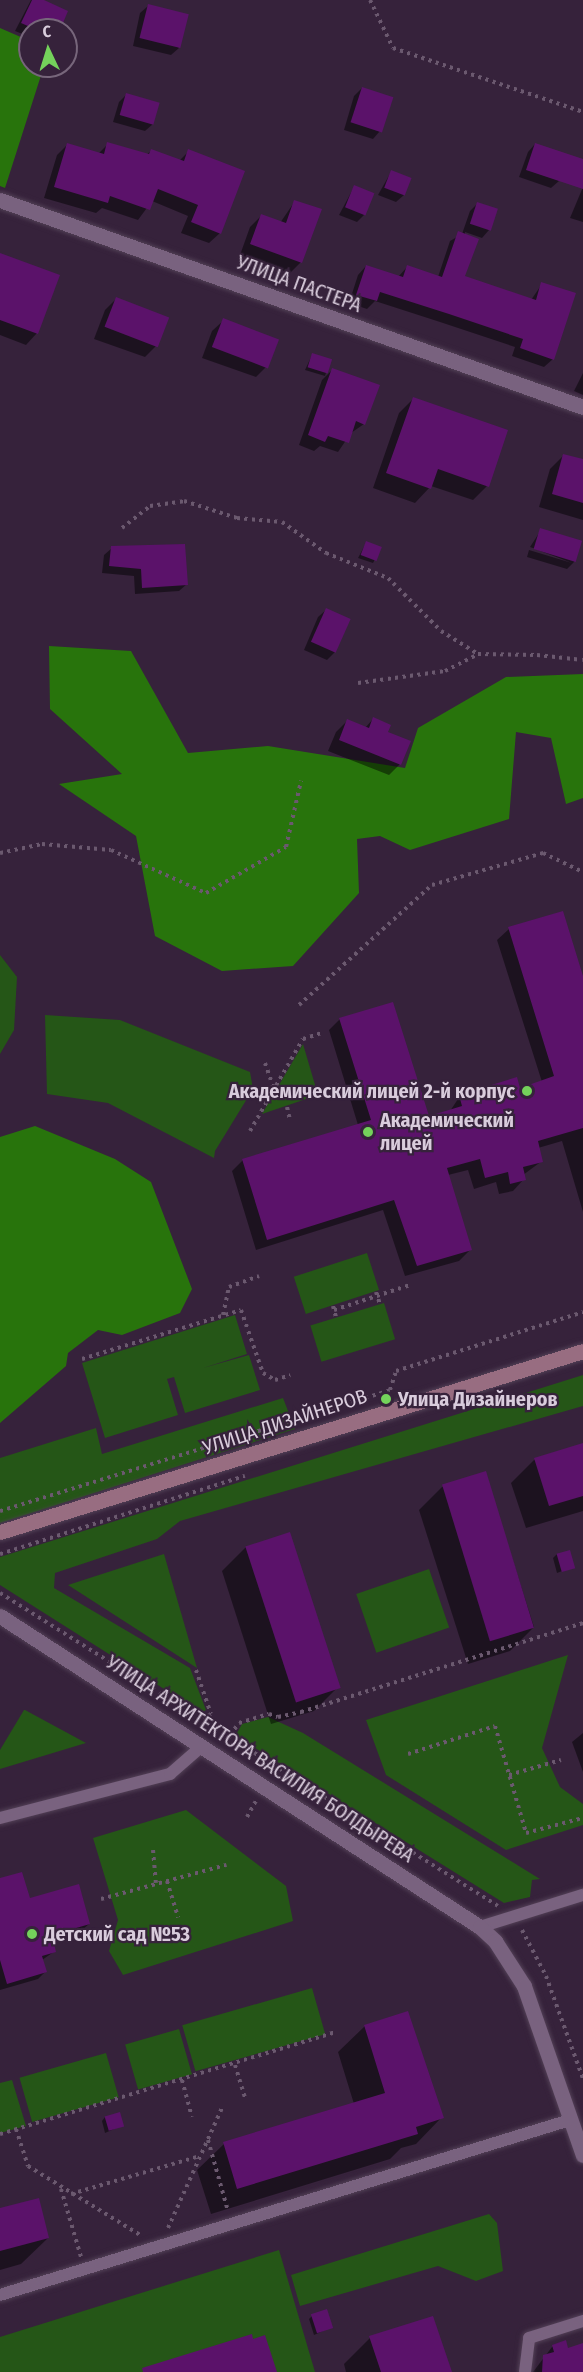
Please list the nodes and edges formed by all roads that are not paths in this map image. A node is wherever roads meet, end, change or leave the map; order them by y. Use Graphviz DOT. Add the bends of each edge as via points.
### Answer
graph roads {
  1 [pos="0,200"];
  2 [pos="583,408"];
  3 [pos="583,1351"];
  4 [pos="0,1532"];
  5 [pos="0,1616"];
  6 [pos="201,1747"];
  7 [pos="0,1818"];
  8 [pos="583,1895"];
  9 [pos="480,1927"];
  10 [pos="570,2120"];
  11 [pos="583,2155"];
  12 [pos="0,2295"];
  13 [pos="583,2321"];
  14 [pos="525,2372"];
  1 -- 2 [label="street, УЛИЦА ПАСТЕРА"];
  3 -- 4 [label="street, УЛИЦА ДИЗАЙНЕРОВ"];
  5 -- 6 [label="street, УЛИЦА АРХИТЕКТОРА ВАСИЛИЯ БОЛДЫРЕВА"];
  6 -- 7 [label="lane" via="170,1774"];
  6 -- 9 [label="street, УЛИЦА АРХИТЕКТОРА ВАСИЛИЯ БОЛДЫРЕВА"];
  8 -- 9 [label="lane"];
  9 -- 10 [label="street, УЛИЦА АРХИТЕКТОРА ВАСИЛИЯ БОЛДЫРЕВА" via="495,1941 524,1986"];
  10 -- 11 [label="street"];
  10 -- 12 [label="lane"];
  13 -- 14 [label="lane" via="529,2338"];
}
